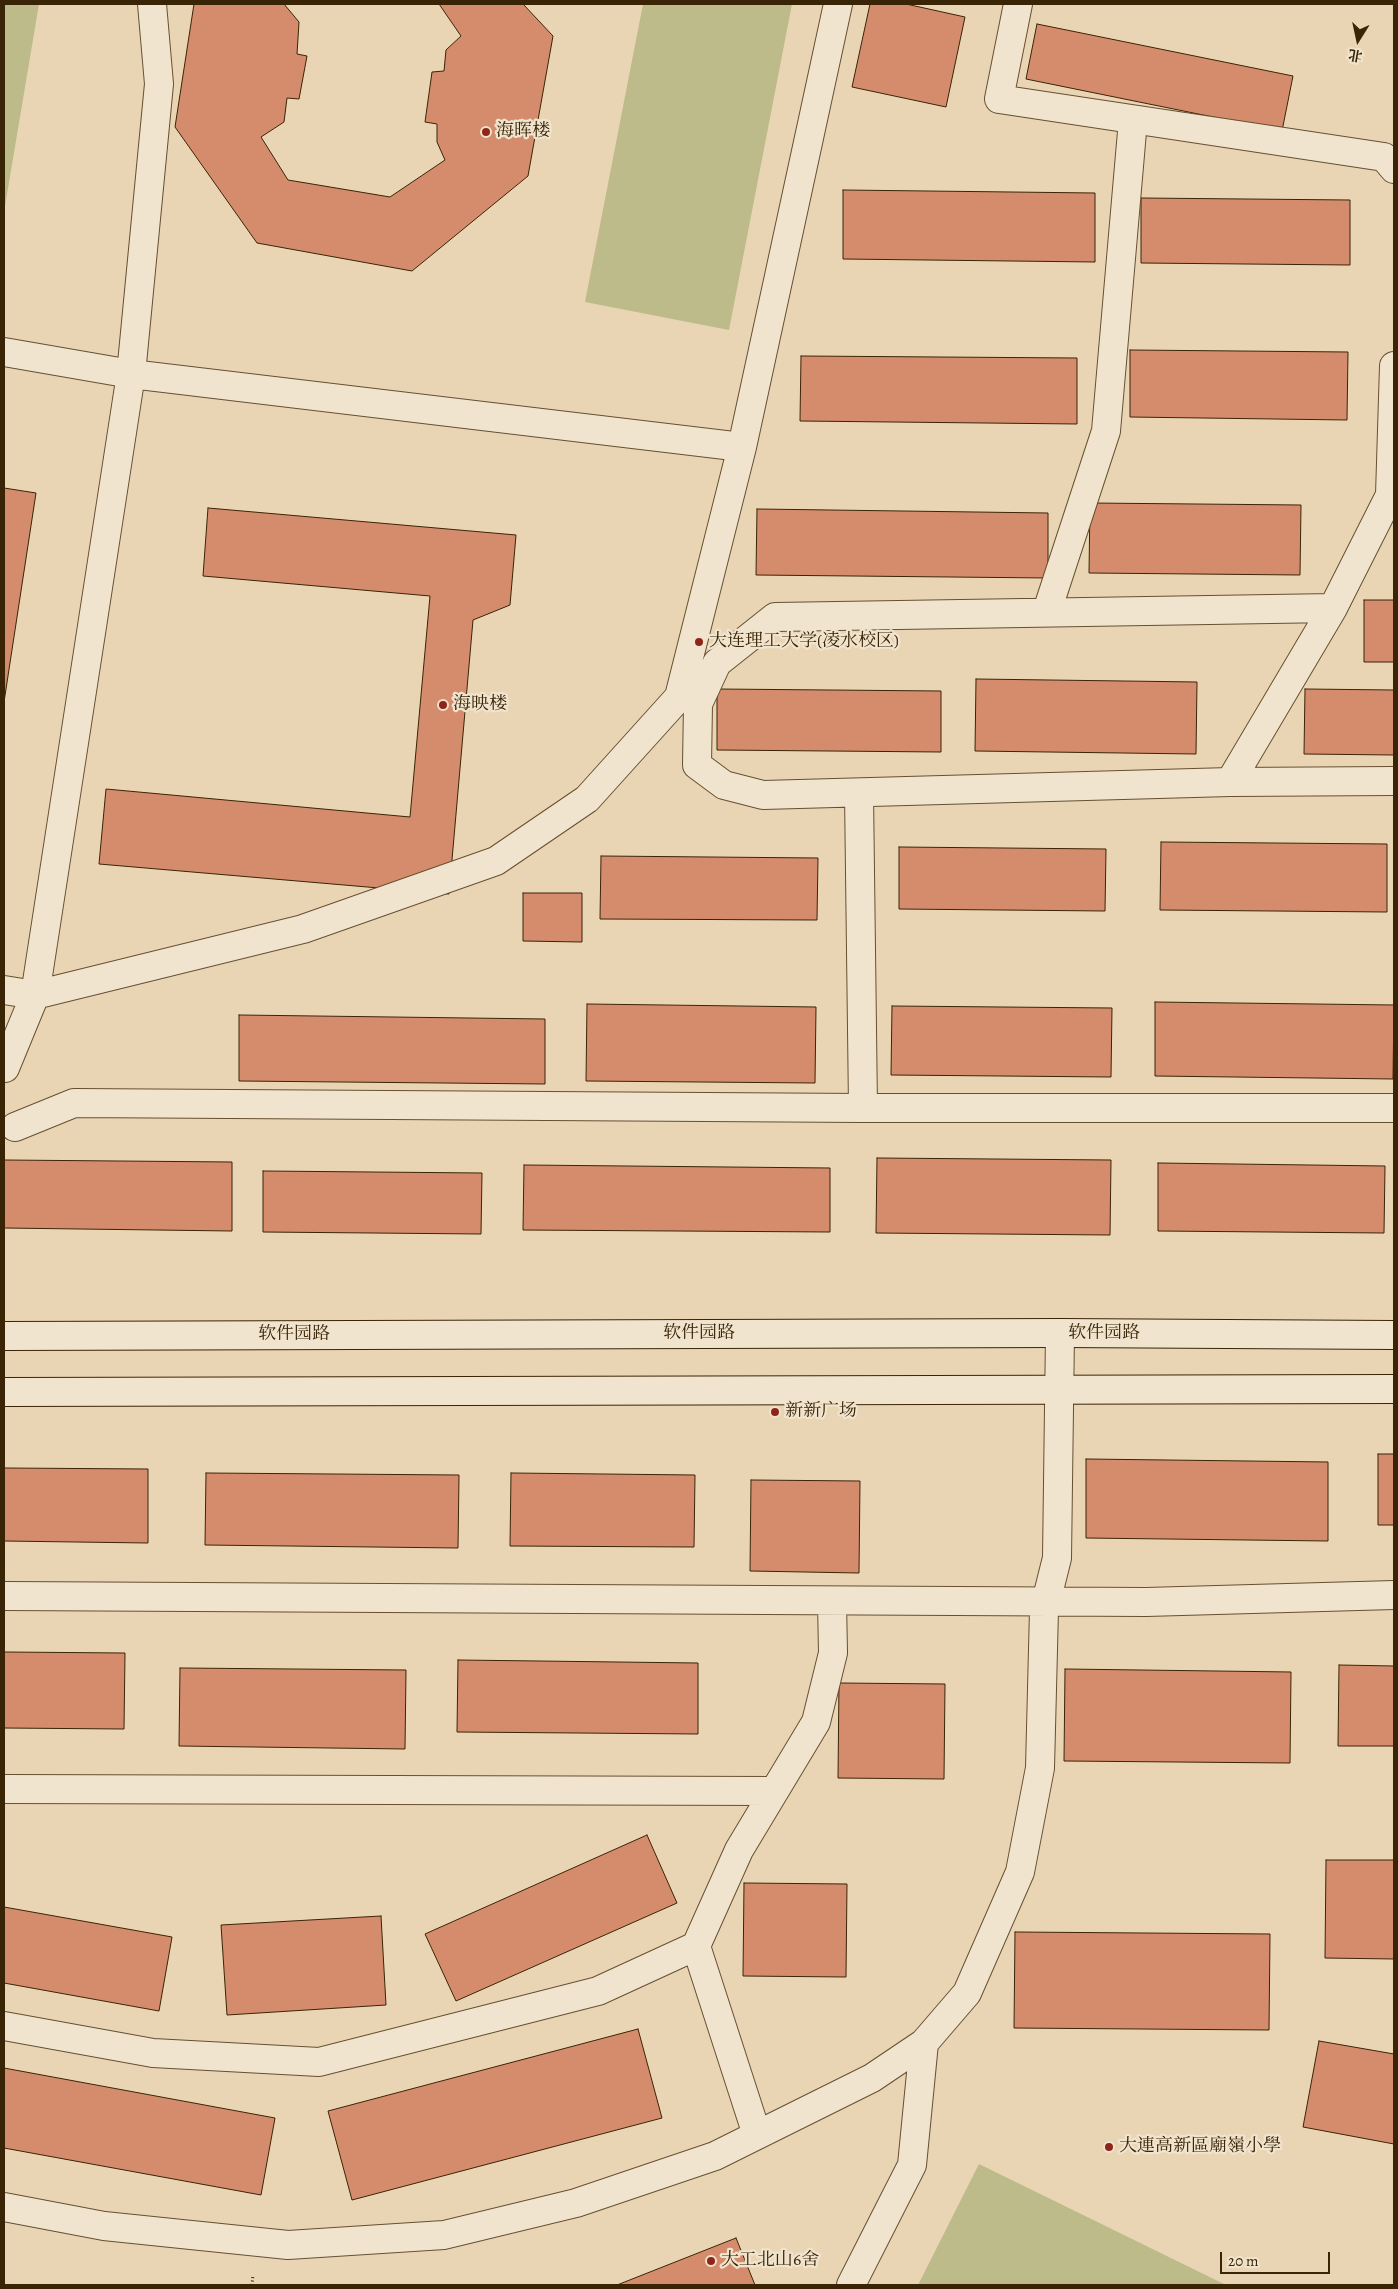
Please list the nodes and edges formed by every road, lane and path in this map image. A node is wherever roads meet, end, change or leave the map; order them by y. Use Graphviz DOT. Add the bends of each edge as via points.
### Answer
graph roads {
  1 [pos="152,4"];
  2 [pos="838,4"];
  3 [pos="1018,4"];
  4 [pos="1133,120"];
  5 [pos="1394,168"];
  6 [pos="4,352"];
  7 [pos="1394,366"];
  8 [pos="131,374"];
  9 [pos="742,447"];
  10 [pos="1333,608"];
  11 [pos="1047,611"];
  12 [pos="1394,781"];
  13 [pos="1230,782"];
  14 [pos="859,793"];
  15 [pos="4,990"];
  16 [pos="34,995"];
  17 [pos="5,1068"];
  18 [pos="863,1108"];
  19 [pos="1394,1108"];
  20 [pos="15,1128"];
  21 [pos="1060,1333"];
  22 [pos="1394,1335"];
  23 [pos="4,1336"];
  24 [pos="1394,1389"];
  25 [pos="1060,1390"];
  26 [pos="4,1392"];
  27 [pos="4,1596"];
  28 [pos="1394,1596"];
  29 [pos="832,1600"];
  30 [pos="1046,1601"];
  31 [pos="4,1789"];
  32 [pos="774,1792"];
  33 [pos="696,1946"];
  34 [pos="4,2026"];
  35 [pos="924,2042"];
  36 [pos="757,2135"];
  37 [pos="4,2207"];
  38 [pos="851,2285"];
  1 -- 8 [label="street" via="159,84"];
  2 -- 9 [label="street"];
  3 -- 4 [label="street" via="999,99"];
  4 -- 5 [label="street" via="1384,157"];
  4 -- 11 [label="street" via="1106,431"];
  6 -- 8 [label="street"];
  7 -- 10 [label="street" via="1390,495"];
  8 -- 9 [label="street"];
  8 -- 16 [label="street"];
  9 -- 16 [label="street" via="679,697 586,800 496,861 303,929"];
  10 -- 11 [label="street"];
  10 -- 13 [label="street"];
  11 -- 14 [label="street" via="774,617 717,663 698,704 697,765 724,786 763,796"];
  12 -- 13 [label="street"];
  13 -- 14 [label="street"];
  14 -- 18 [label="street"];
  15 -- 16 [label="street"];
  16 -- 17 [label="street"];
  18 -- 19 [label="street"];
  18 -- 20 [label="street" via="74,1104"];
  21 -- 22 [label="street, 软件园路"];
  21 -- 23 [label="street, 软件园路"];
  21 -- 25 [label="street"];
  24 -- 25 [label="street"];
  25 -- 26 [label="street"];
  25 -- 30 [label="street" via="1058,1558"];
  27 -- 29 [label="street"];
  28 -- 30 [label="street"];
  29 -- 30 [label="street"];
  29 -- 32 [label="street" via="833,1653 816,1722"];
  30 -- 35 [label="street" via="1040,1768 1020,1872 967,1993"];
  31 -- 32 [label="street"];
  32 -- 33 [label="street" via="739,1850"];
  33 -- 34 [label="street" via="598,1991 319,2062 153,2053"];
  33 -- 36 [label="street"];
  35 -- 36 [label="street" via="872,2078"];
  35 -- 38 [label="street" via="912,2165"];
  36 -- 37 [label="street" via="715,2156 576,2203 444,2235 288,2245 104,2226"];
}
